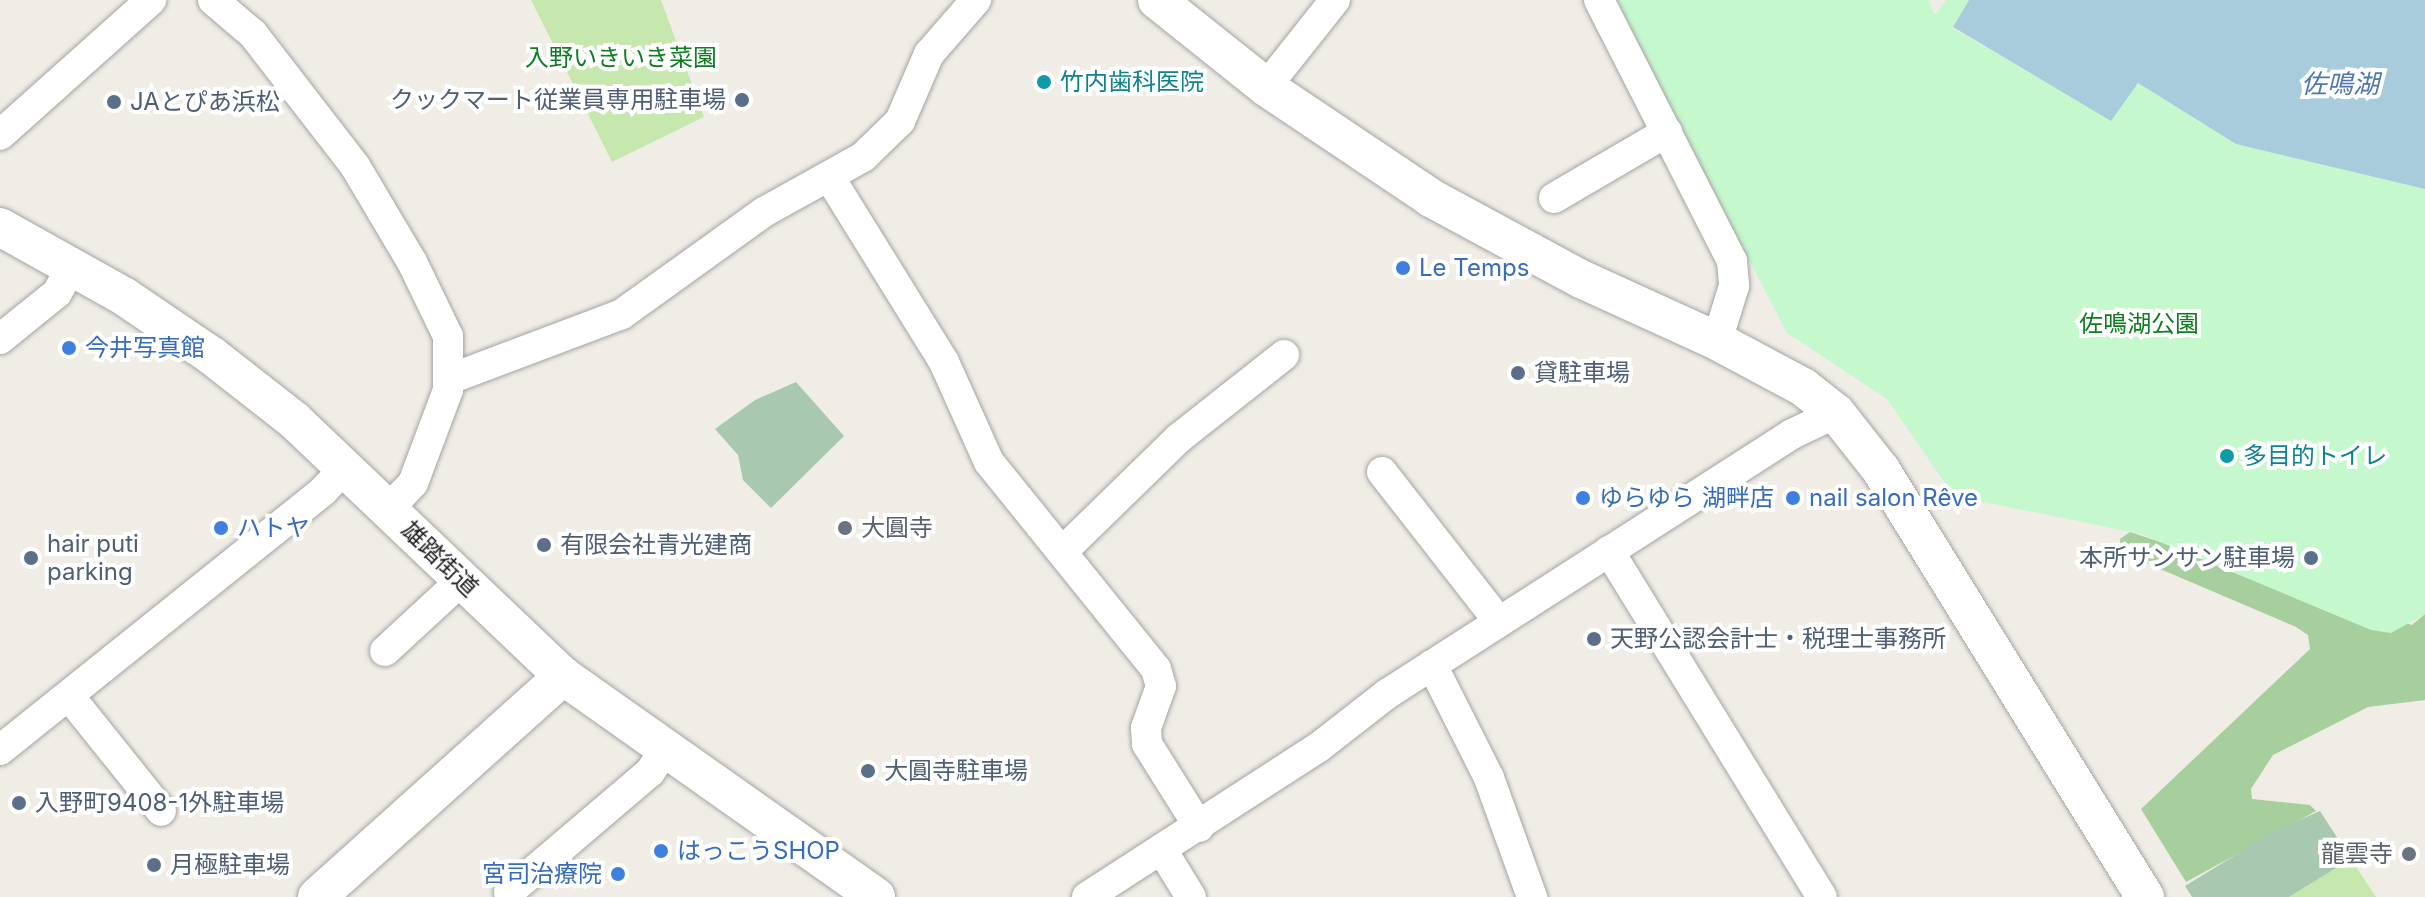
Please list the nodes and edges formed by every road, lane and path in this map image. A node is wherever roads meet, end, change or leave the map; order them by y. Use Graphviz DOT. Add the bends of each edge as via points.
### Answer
graph roads {
  1 [pos="151,0"];
  2 [pos="213,0"];
  3 [pos="976,0"];
  4 [pos="1157,0"];
  5 [pos="1335,0"];
  6 [pos="1599,0"];
  7 [pos="1266,87"];
  8 [pos="3,126"];
  9 [pos="1667,132"];
  10 [pos="830,178"];
  11 [pos="1554,198"];
  12 [pos="0,227"];
  13 [pos="72,266"];
  14 [pos="0,339"];
  15 [pos="1717,341"];
  16 [pos="1284,355"];
  17 [pos="450,379"];
  18 [pos="1836,413"];
  19 [pos="345,468"];
  20 [pos="1382,472"];
  21 [pos="389,509"];
  22 [pos="1609,551"];
  23 [pos="1062,552"];
  24 [pos="462,580"];
  25 [pos="1499,622"];
  26 [pos="385,651"];
  27 [pos="1432,665"];
  28 [pos="563,676"];
  29 [pos="69,696"];
  30 [pos="666,748"];
  31 [pos="0,750"];
  32 [pos="161,811"];
  33 [pos="1199,827"];
  34 [pos="1162,850"];
  35 [pos="857,891"];
  36 [pos="509,892"];
  37 [pos="317,897"];
  38 [pos="1087,897"];
  39 [pos="1191,897"];
  40 [pos="1532,897"];
  41 [pos="1822,897"];
  42 [pos="2145,897"];
  1 -- 8 [label="street"];
  2 -- 17 [label="street" via="253,34 289,76 384,213 448,336"];
  3 -- 10 [label="street" via="929,54 912,98 884,141"];
  4 -- 7 [label="street"];
  5 -- 7 [label="street"];
  6 -- 9 [label="street"];
  7 -- 15 [label="street" via="1383,168 1480,226"];
  9 -- 11 [label="street"];
  9 -- 15 [label="street" via="1732,261 1734,286"];
  10 -- 17 [label="street" via="764,212 622,314"];
  10 -- 23 [label="street" via="944,362 989,462"];
  12 -- 13 [label="street, 雄踏街道"];
  13 -- 14 [label="street" via="57,293"];
  13 -- 19 [label="street, 雄踏街道" via="212,356"];
  15 -- 18 [label="street" via="1803,387"];
  16 -- 23 [label="street" via="1179,438"];
  17 -- 21 [label="street" via="413,483"];
  18 -- 22 [label="street" via="1792,434"];
  18 -- 42 [label="street" via="1881,470"];
  19 -- 21 [label="street, 雄踏街道"];
  19 -- 29 [label="street"];
  20 -- 25 [label="street"];
  21 -- 24 [label="street, 雄踏街道"];
  22 -- 25 [label="street"];
  22 -- 41 [label="street"];
  23 -- 33 [label="street" via="1156,669 1161,686 1146,728 1147,744"];
  24 -- 26 [label="street"];
  24 -- 28 [label="street, 雄踏街道"];
  25 -- 27 [label="street"];
  27 -- 33 [label="street"];
  27 -- 40 [label="street" via="1489,778"];
  28 -- 30 [label="street, 雄踏街道"];
  28 -- 37 [label="street"];
  29 -- 31 [label="street"];
  29 -- 32 [label="street"];
  30 -- 35 [label="street, 雄踏街道"];
  30 -- 36 [label="street" via="650,772"];
  33 -- 34 [label="street"];
  34 -- 38 [label="street"];
  34 -- 39 [label="street"];
}
